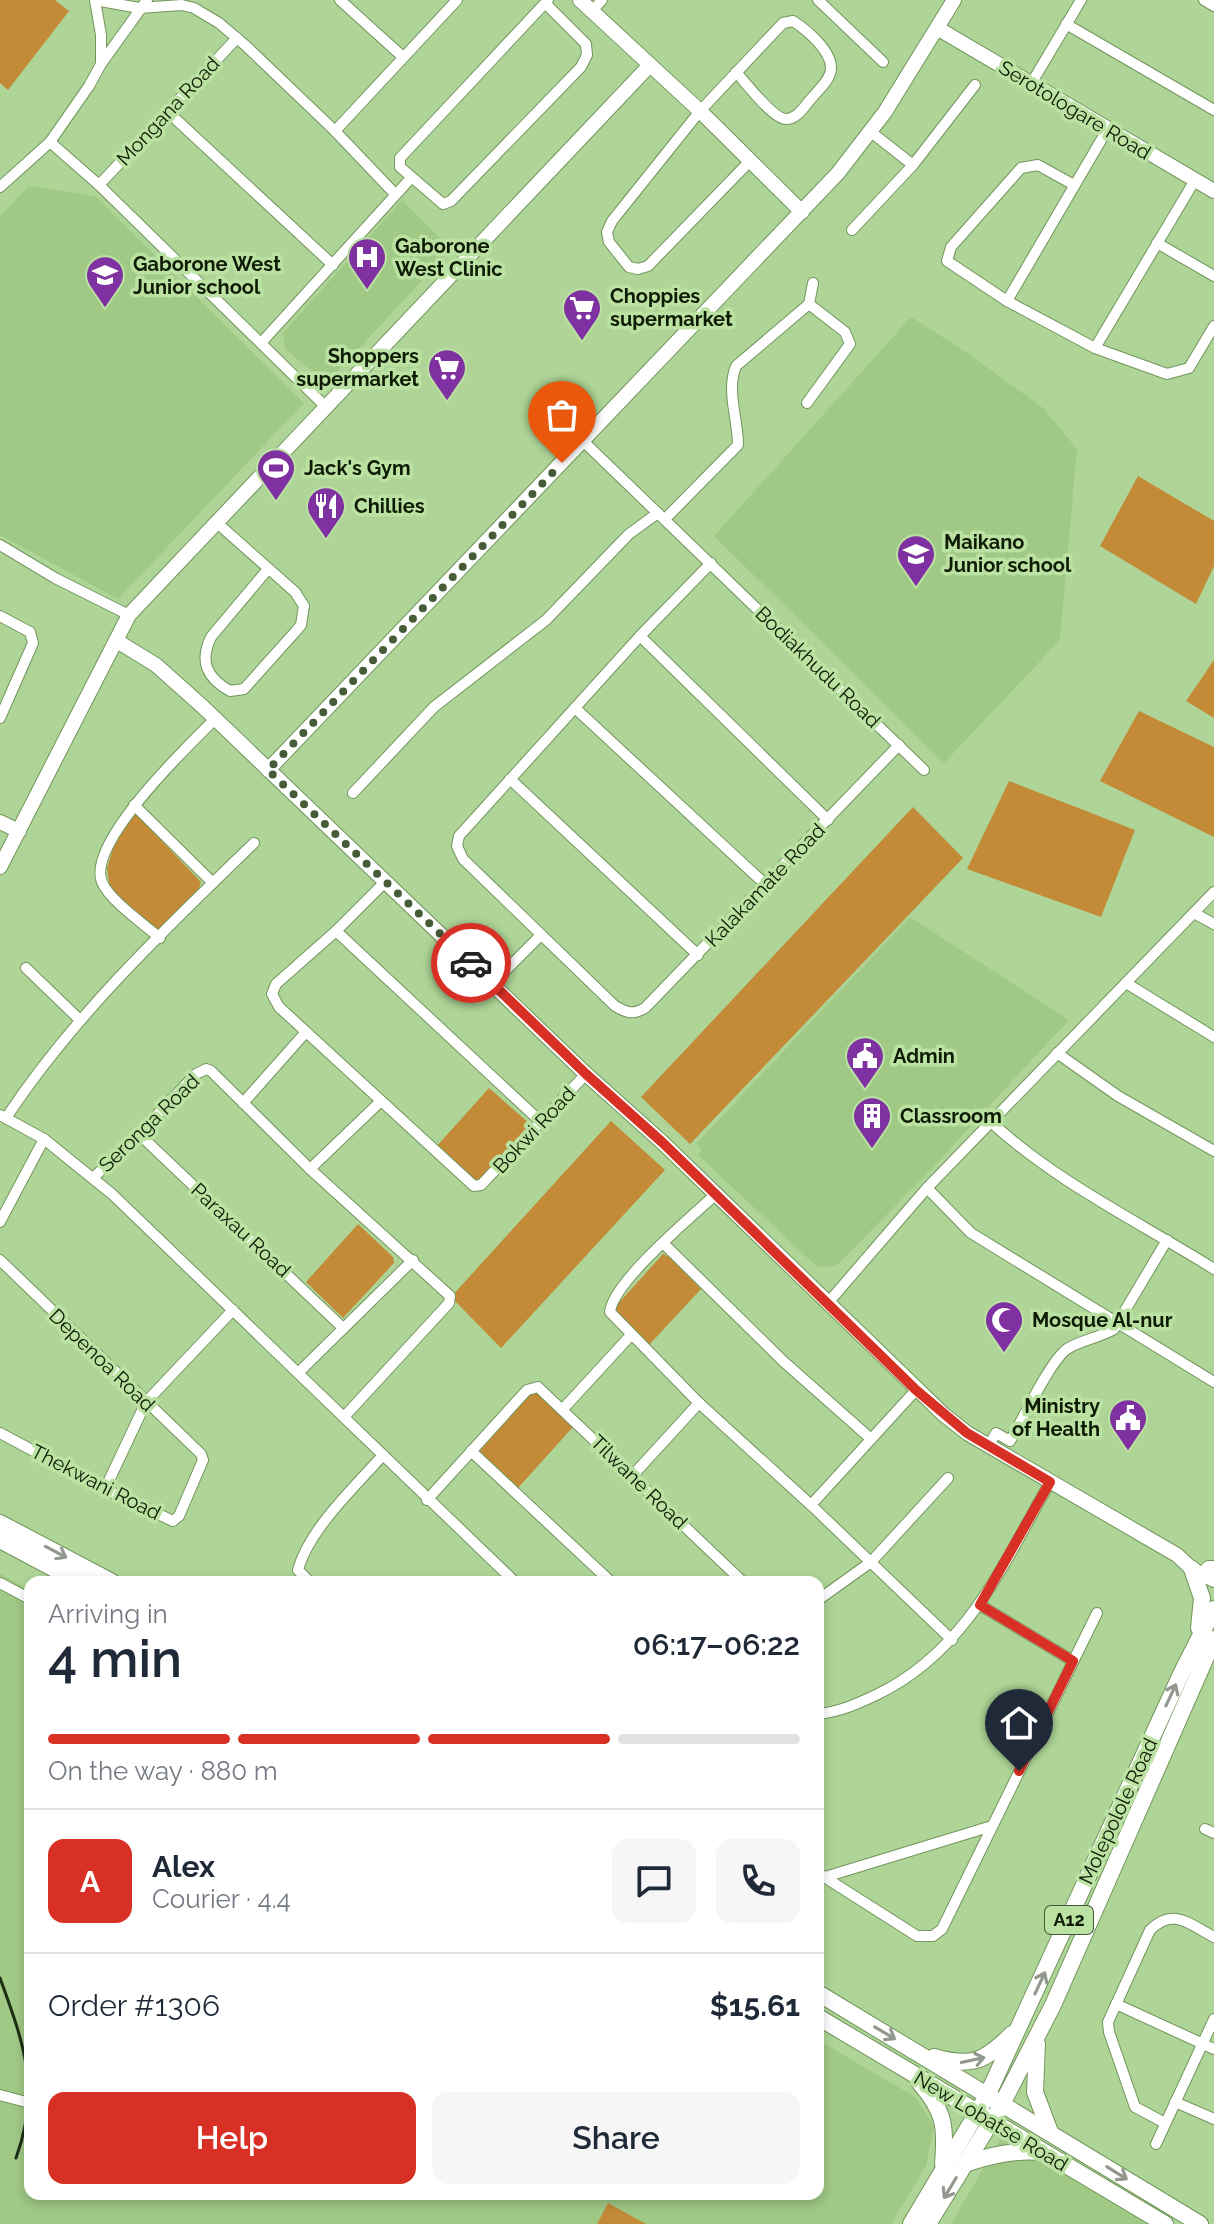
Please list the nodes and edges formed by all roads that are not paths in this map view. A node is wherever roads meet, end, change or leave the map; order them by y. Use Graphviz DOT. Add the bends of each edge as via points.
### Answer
graph roads {
  1 [pos="340,0"];
  2 [pos="457,0"];
  3 [pos="580,0"];
  4 [pos="818,0"];
  5 [pos="954,0"];
  6 [pos="1081,0"];
  7 [pos="1204,0"];
  8 [pos="546,2"];
  9 [pos="143,4"];
  10 [pos="597,6"];
  11 [pos="1214,6"];
  12 [pos="1066,24"];
  13 [pos="937,28"];
  14 [pos="237,38"];
  15 [pos="403,57"];
  16 [pos="883,62"];
  17 [pos="101,64"];
  18 [pos="650,65"];
  19 [pos="736,72"];
  20 [pos="1031,84"];
  21 [pos="975,85"];
  22 [pos="1214,110"];
  23 [pos="700,111"];
  24 [pos="168,112"];
  25 [pos="1107,130"];
  26 [pos="335,131"];
  27 [pos="871,132"];
  28 [pos="50,142"];
  29 [pos="750,161"];
  30 [pos="913,165"];
  31 [pos="411,178"];
  32 [pos="1195,180"];
  33 [pos="99,185"];
  34 [pos="1074,185"];
  35 [pos="0,187"];
  36 [pos="1214,191"];
  37 [pos="395,194"];
  38 [pos="802,212"];
  39 [pos="852,230"];
  40 [pos="1157,243"];
  41 [pos="333,265"];
  42 [pos="1214,276"];
  43 [pos="813,283"];
  44 [pos="1007,301"];
  45 [pos="809,304"];
  46 [pos="1214,326"];
  47 [pos="261,343"];
  48 [pos="1095,348"];
  49 [pos="807,403"];
  50 [pos="326,407"];
  51 [pos="583,441"];
  52 [pos="662,516"];
  53 [pos="216,522"];
  54 [pos="0,545"];
  55 [pos="711,563"];
  56 [pos="268,569"];
  57 [pos="129,615"];
  58 [pos="0,616"];
  59 [pos="640,636"];
  60 [pos="117,641"];
  61 [pos="575,708"];
  62 [pos="0,718"];
  63 [pos="215,719"];
  64 [pos="899,745"];
  65 [pos="268,770"];
  66 [pos="924,770"];
  67 [pos="510,779"];
  68 [pos="353,793"];
  69 [pos="134,805"];
  70 [pos="828,820"];
  71 [pos="0,822"];
  72 [pos="19,831"];
  73 [pos="254,843"];
  74 [pos="0,867"];
  75 [pos="386,881"];
  76 [pos="213,883"];
  77 [pos="766,885"];
  78 [pos="1214,892"];
  79 [pos="1194,913"];
  80 [pos="1214,924"];
  81 [pos="336,931"];
  82 [pos="540,936"];
  83 [pos="160,938"];
  84 [pos="698,955"];
  85 [pos="26,968"];
  86 [pos="1126,983"];
  87 [pos="492,984"];
  88 [pos="80,1020"];
  89 [pos="306,1032"];
  90 [pos="1214,1037"];
  91 [pos="1057,1053"];
  92 [pos="586,1074"];
  93 [pos="381,1101"];
  94 [pos="243,1103"];
  95 [pos="3,1116"];
  96 [pos="541,1122"];
  97 [pos="991,1122"];
  98 [pos="139,1134"];
  99 [pos="44,1139"];
  100 [pos="1214,1151"];
  101 [pos="310,1169"];
  102 [pos="93,1178"];
  103 [pos="927,1188"];
  104 [pos="715,1195"];
  105 [pos="0,1222"];
  106 [pos="1167,1240"];
  107 [pos="663,1243"];
  108 [pos="0,1260"];
  109 [pos="413,1260"];
  110 [pos="1214,1269"];
  111 [pos="827,1304"];
  112 [pos="233,1310"];
  113 [pos="1118,1324"];
  114 [pos="342,1327"];
  115 [pos="631,1335"];
  116 [pos="298,1373"];
  117 [pos="1214,1382"];
  118 [pos="916,1390"];
  119 [pos="146,1402"];
  120 [pos="699,1403"];
  121 [pos="563,1409"];
  122 [pos="344,1417"];
  123 [pos="0,1433"];
  124 [pos="870,1438"];
  125 [pos="989,1445"];
  126 [pos="471,1451"];
  127 [pos="383,1455"];
  128 [pos="203,1460"];
  129 [pos="633,1475"];
  130 [pos="948,1478"];
  131 [pos="1050,1482"];
  132 [pos="105,1489"];
  133 [pos="427,1500"];
  134 [pos="811,1505"];
  135 [pos="0,1523"];
  136 [pos="0,1540"];
  137 [pos="871,1562"];
  138 [pos="1209,1571"];
  139 [pos="68,1576"];
  140 [pos="101,1576"];
  141 [pos="304,1576"];
  142 [pos="509,1576"];
  143 [pos="605,1576"];
  144 [pos="736,1576"];
  145 [pos="0,1583"];
  146 [pos="24,1596"];
  147 [pos="824,1596"];
  148 [pos="980,1605"];
  149 [pos="1214,1609"];
  150 [pos="1097,1613"];
  151 [pos="1214,1639"];
  152 [pos="952,1640"];
  153 [pos="1195,1645"];
  154 [pos="1073,1661"];
  155 [pos="824,1713"];
  156 [pos="992,1826"];
  157 [pos="824,1874"];
  158 [pos="824,1876"];
  159 [pos="1214,1937"];
  160 [pos="824,1997"];
  161 [pos="1116,2004"];
  162 [pos="1214,2019"];
  163 [pos="824,2021"];
  164 [pos="1020,2028"];
  165 [pos="1039,2035"];
  166 [pos="1202,2044"];
  167 [pos="1214,2049"];
  168 [pos="917,2052"];
  169 [pos="912,2074"];
  170 [pos="0,2095"];
  171 [pos="994,2100"];
  172 [pos="24,2101"];
  173 [pos="1175,2102"];
  174 [pos="985,2116"];
  175 [pos="1214,2119"];
  176 [pos="1165,2123"];
  177 [pos="1050,2132"];
  178 [pos="1156,2144"];
  179 [pos="1043,2152"];
  180 [pos="965,2164"];
  181 [pos="943,2170"];
  182 [pos="911,2224"];
  183 [pos="928,2224"];
  184 [pos="1165,2224"];
  185 [pos="1200,2224"];
  1 -- 15 [label="street"];
  2 -- 15 [label="street"];
  3 -- 10 [label="street"];
  4 -- 16 [label="street"];
  5 -- 13 [label="street"];
  6 -- 12 [label="street"];
  7 -- 11 [label="street"];
  8 -- 31 [label="street" via="400,158 400,167"];
  8 -- 31 [label="street" via="586,44 581,67 448,204"];
  9 -- 14 [label="street" via="194,8"];
  9 -- 17 [label="street"];
  9 -- 17 [label="street" via="95,0"];
  10 -- 18 [label="street"];
  12 -- 20 [label="street"];
  12 -- 22 [label="street"];
  13 -- 20 [label="street, Serotologare Road"];
  13 -- 27 [label="street"];
  14 -- 24 [label="street, Mongana Road"];
  14 -- 26 [label="street"];
  15 -- 26 [label="street"];
  17 -- 28 [label="street"];
  18 -- 23 [label="street"];
  18 -- 50 [label="street"];
  19 -- 19 [label="street" via="775,115 786,119 796,116 832,68 828,54 793,21 783,23"];
  19 -- 23 [label="street"];
  20 -- 25 [label="street, Serotologare Road"];
  21 -- 30 [label="street"];
  23 -- 29 [label="street"];
  23 -- 29 [label="street" via="612,221 609,242 629,267 648,266"];
  24 -- 33 [label="street, Mongana Road"];
  24 -- 41 [label="street"];
  25 -- 32 [label="street, Serotologare Road"];
  25 -- 34 [label="street"];
  26 -- 37 [label="street"];
  27 -- 30 [label="street"];
  27 -- 38 [label="street"];
  28 -- 33 [label="street"];
  28 -- 35 [label="street"];
  29 -- 38 [label="street"];
  30 -- 39 [label="street"];
  31 -- 37 [label="street"];
  32 -- 36 [label="street, Serotologare Road"];
  32 -- 40 [label="street"];
  33 -- 47 [label="street"];
  34 -- 44 [label="street"];
  34 -- 44 [label="street" via="1038,165 1021,168 951,247 947,261 953,267"];
  37 -- 41 [label="street"];
  38 -- 51 [label="street"];
  40 -- 42 [label="street"];
  40 -- 48 [label="street"];
  41 -- 47 [label="street"];
  43 -- 45 [label="street"];
  44 -- 48 [label="street"];
  45 -- 49 [label="street" via="845,332 850,344"];
  45 -- 52 [label="street" via="736,366 732,378 738,445"];
  46 -- 48 [label="street" via="1189,368 1175,374"];
  47 -- 50 [label="street"];
  50 -- 53 [label="street"];
  51 -- 52 [label="street, Bodiakhudu Road"];
  51 -- 65 [label="street"];
  52 -- 55 [label="street, Bodiakhudu Road"];
  52 -- 68 [label="street" via="629,534 546,620 434,707"];
  53 -- 56 [label="street"];
  53 -- 57 [label="street"];
  54 -- 57 [label="street"];
  55 -- 59 [label="street"];
  55 -- 64 [label="street, Bodiakhudu Road"];
  56 -- 56 [label="street" via="300,598 301,625 244,689 230,691 206,670 207,646"];
  57 -- 60 [label="street"];
  58 -- 62 [label="street" via="30,632 33,643"];
  59 -- 61 [label="street"];
  59 -- 70 [label="street"];
  60 -- 63 [label="street" via="156,665"];
  60 -- 72 [label="street"];
  61 -- 67 [label="street"];
  61 -- 77 [label="street"];
  63 -- 65 [label="street"];
  63 -- 69 [label="street"];
  64 -- 66 [label="street, Bodiakhudu Road"];
  64 -- 70 [label="street, Kalakamate Road"];
  65 -- 75 [label="street"];
  67 -- 82 [label="street" via="459,836 457,846 463,859"];
  67 -- 84 [label="street"];
  69 -- 76 [label="street"];
  69 -- 83 [label="street" via="112,839 101,881"];
  70 -- 77 [label="street, Kalakamate Road"];
  71 -- 72 [label="street"];
  72 -- 74 [label="street"];
  73 -- 76 [label="street"];
  75 -- 81 [label="street"];
  75 -- 87 [label="street"];
  76 -- 83 [label="street"];
  77 -- 84 [label="street, Kalakamate Road"];
  78 -- 79 [label="street"];
  79 -- 80 [label="street"];
  79 -- 86 [label="street"];
  81 -- 89 [label="street" via="273,989 274,1001"];
  81 -- 96 [label="street"];
  82 -- 84 [label="street, Kalakamate Road" via="626,1013 645,1008"];
  82 -- 87 [label="street"];
  83 -- 88 [label="street"];
  85 -- 88 [label="street"];
  86 -- 90 [label="street"];
  86 -- 91 [label="street"];
  87 -- 92 [label="street"];
  88 -- 95 [label="street"];
  89 -- 93 [label="street"];
  89 -- 94 [label="street"];
  91 -- 97 [label="street"];
  91 -- 100 [label="street" via="1118,1096"];
  92 -- 96 [label="street, Bokwi Road"];
  92 -- 104 [label="street"];
  93 -- 96 [label="street, Bokwi Road" via="474,1186 481,1185"];
  93 -- 101 [label="street"];
  94 -- 98 [label="street, Seronga Road" via="206,1069"];
  94 -- 101 [label="street"];
  95 -- 99 [label="street"];
  97 -- 103 [label="street"];
  97 -- 106 [label="street" via="1026,1152"];
  98 -- 102 [label="street, Seronga Road"];
  98 -- 114 [label="street, Paraxau Road"];
  99 -- 102 [label="street"];
  99 -- 105 [label="street"];
  101 -- 109 [label="street"];
  102 -- 112 [label="street"];
  103 -- 111 [label="street"];
  103 -- 113 [label="street" via="971,1233"];
  104 -- 107 [label="street"];
  104 -- 111 [label="street"];
  106 -- 110 [label="street"];
  106 -- 113 [label="street"];
  107 -- 115 [label="street" via="611,1304 610,1313"];
  107 -- 124 [label="street"];
  108 -- 119 [label="street, Depenoa Road"];
  109 -- 114 [label="street"];
  109 -- 122 [label="street" via="450,1301"];
  111 -- 118 [label="street"];
  112 -- 116 [label="street"];
  112 -- 119 [label="street"];
  113 -- 117 [label="street"];
  113 -- 125 [label="street" via="1060,1356 1010,1441 996,1433"];
  114 -- 116 [label="street"];
  115 -- 120 [label="street"];
  115 -- 121 [label="street"];
  116 -- 122 [label="street"];
  118 -- 124 [label="street"];
  118 -- 125 [label="street"];
  119 -- 128 [label="street, Depenoa Road"];
  119 -- 132 [label="street"];
  120 -- 129 [label="street"];
  120 -- 134 [label="street"];
  121 -- 126 [label="street, Tilwane Road" via="532,1387"];
  121 -- 129 [label="street, Tilwane Road"];
  122 -- 127 [label="street"];
  123 -- 132 [label="street, Thekwani Road"];
  124 -- 134 [label="street"];
  125 -- 131 [label="street"];
  126 -- 133 [label="street"];
  126 -- 143 [label="street"];
  127 -- 133 [label="street"];
  127 -- 141 [label="street" via="308,1547 298,1570"];
  128 -- 132 [label="street, Thekwani Road" via="173,1521"];
  129 -- 144 [label="street, Tilwane Road"];
  130 -- 137 [label="street"];
  131 -- 138 [label="street"];
  131 -- 148 [label="street"];
  133 -- 142 [label="street"];
  134 -- 137 [label="street"];
  135 -- 140 [label="main road, one-way"];
  136 -- 139 [label="main road"];
  137 -- 147 [label="street"];
  137 -- 152 [label="street"];
  138 -- 153 [label="main road"];
  145 -- 146 [label="street"];
  148 -- 152 [label="street"];
  148 -- 154 [label="street"];
  149 -- 153 [label="main road, Molepolole Road / A12"];
  150 -- 154 [label="street"];
  151 -- 165 [label="main road, Molepolole Road / A12"];
  152 -- 155 [label="street" via="899,1684"];
  164 -- 153 [label="main road, Molepolole Road / A12, one-way"];
  154 -- 156 [label="street"];
  156 -- 157 [label="street"];
  156 -- 158 [label="street" via="942,1929 933,1936 917,1936"];
  159 -- 161 [label="street" via="1179,1919 1160,1919"];
  160 -- 168 [label="main road, New Lobatse Road, one-way"];
  161 -- 166 [label="street"];
  161 -- 176 [label="street" via="1109,2032 1132,2102"];
  162 -- 166 [label="street"];
  163 -- 169 [label="main road, New Lobatse Road"];
  168 -- 164 [label="main road, one-way" via="970,2063 984,2059"];
  164 -- 171 [label="main road, Molepolole Road / A12"];
  165 -- 171 [label="main road, Molepolole Road / A12"];
  165 -- 177 [label="main road" via="1035,2092"];
  166 -- 167 [label="street"];
  166 -- 173 [label="street"];
  168 -- 171 [label="main road, New Lobatse Road"];
  169 -- 174 [label="main road, New Lobatse Road"];
  169 -- 181 [label="main road" via="933,2098 944,2123"];
  170 -- 172 [label="street"];
  171 -- 174 [label="main road, Molepolole Road / A12"];
  171 -- 177 [label="main road, New Lobatse Road"];
  173 -- 175 [label="street"];
  173 -- 176 [label="street"];
  174 -- 179 [label="main road, New Lobatse Road"];
  174 -- 180 [label="main road, Molepolole Road / A12"];
  174 -- 181 [label="main road, Molepolole Road / A12"];
  176 -- 178 [label="street"];
  177 -- 185 [label="main road, New Lobatse Road, one-way"];
  179 -- 180 [label="main road" via="994,2155"];
  179 -- 184 [label="main road, New Lobatse Road"];
  180 -- 183 [label="main road, Molepolole Road / A12, one-way"];
  181 -- 182 [label="main road, Molepolole Road / A12"];
}
